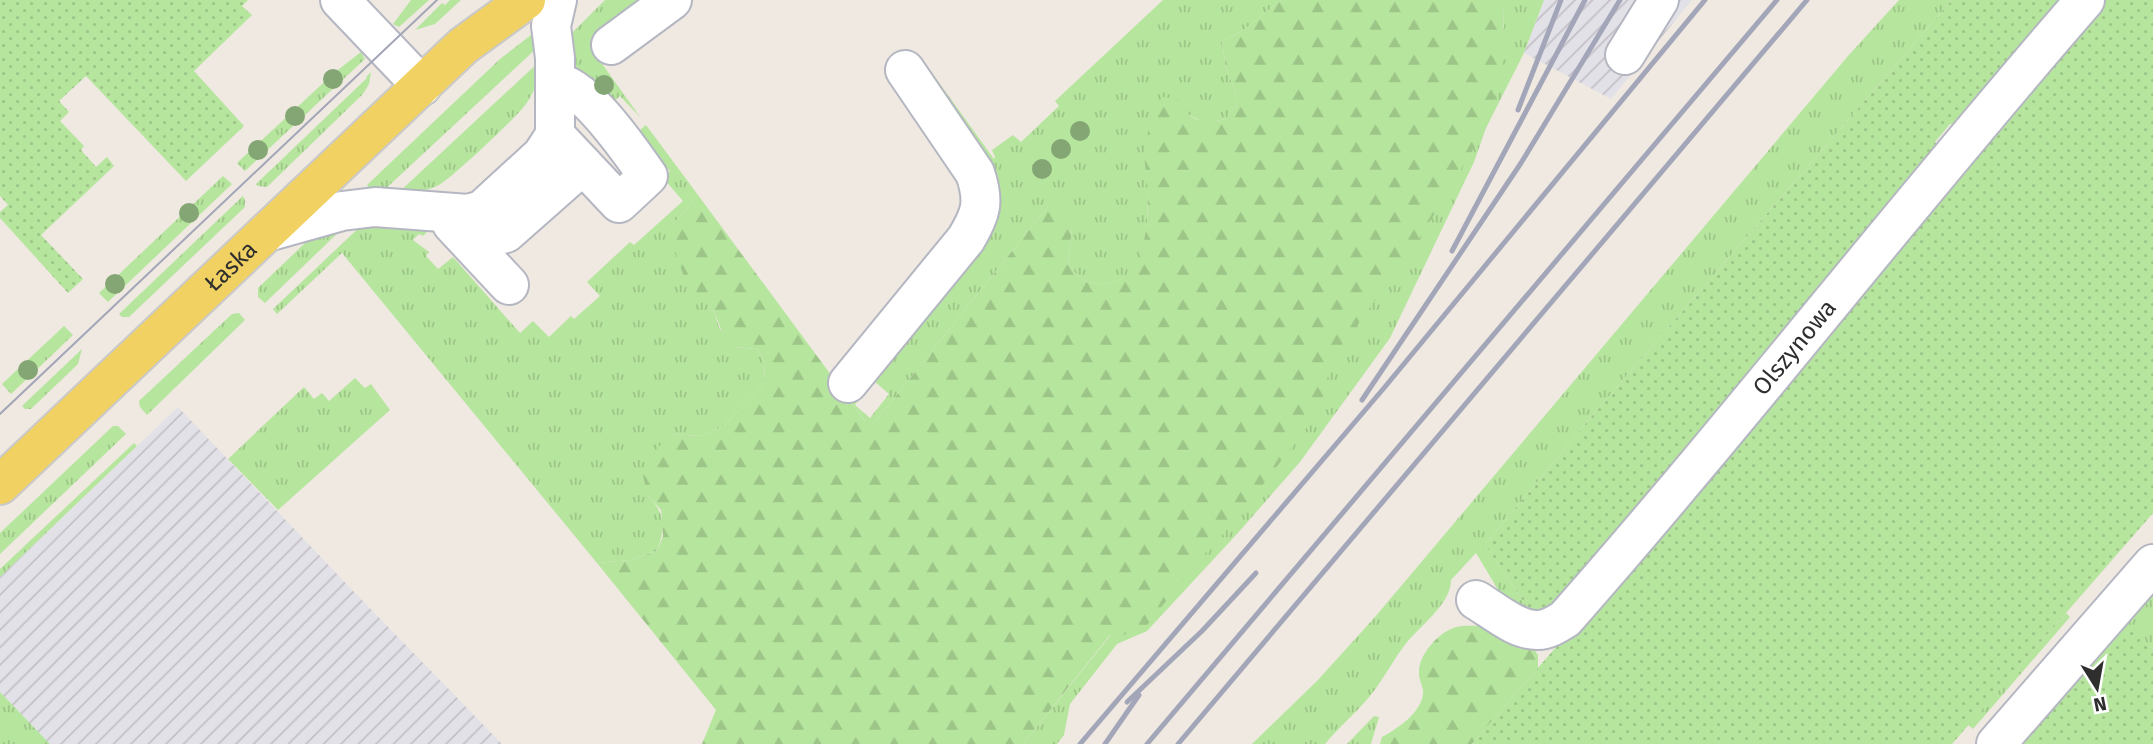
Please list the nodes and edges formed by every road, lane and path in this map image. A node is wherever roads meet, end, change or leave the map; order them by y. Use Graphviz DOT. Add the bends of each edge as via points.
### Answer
graph roads {
  1 [pos="340,0"];
  2 [pos="500,0"];
  3 [pos="526,0"];
  4 [pos="557,0"];
  5 [pos="672,0"];
  6 [pos="1659,0"];
  7 [pos="2085,0"];
  8 [pos="463,46"];
  9 [pos="611,46"];
  10 [pos="1625,55"];
  11 [pos="905,70"];
  12 [pos="422,86"];
  13 [pos="569,90"];
  14 [pos="555,135"];
  15 [pos="583,165"];
  16 [pos="441,212"];
  17 [pos="267,232"];
  18 [pos="509,285"];
  19 [pos="848,383"];
  20 [pos="0,485"];
  21 [pos="2153,564"];
  22 [pos="1476,600"];
  23 [pos="1996,744"];
  1 -- 12 [label="street"];
  2 -- 8 [label="main road, Łaska"];
  3 -- 8 [label="main road, Łaska"];
  4 -- 13 [label="street" via="551,26"];
  5 -- 9 [label="street"];
  6 -- 10 [label="street"];
  7 -- 22 [label="street, Olszynowa" via="1565,620 1538,630 1523,627"];
  8 -- 12 [label="main road, Łaska"];
  11 -- 19 [label="street" via="975,173 980,212 966,239"];
  12 -- 17 [label="main road, Łaska"];
  13 -- 14 [label="street"];
  13 -- 15 [label="street" via="620,137 648,176 619,203"];
  14 -- 15 [label="street"];
  14 -- 16 [label="street" via="542,155 482,210"];
  15 -- 16 [label="street" via="497,236 482,234"];
  16 -- 17 [label="street" via="374,207"];
  16 -- 18 [label="street"];
  17 -- 20 [label="main road, Łaska"];
  21 -- 23 [label="street"];
}
